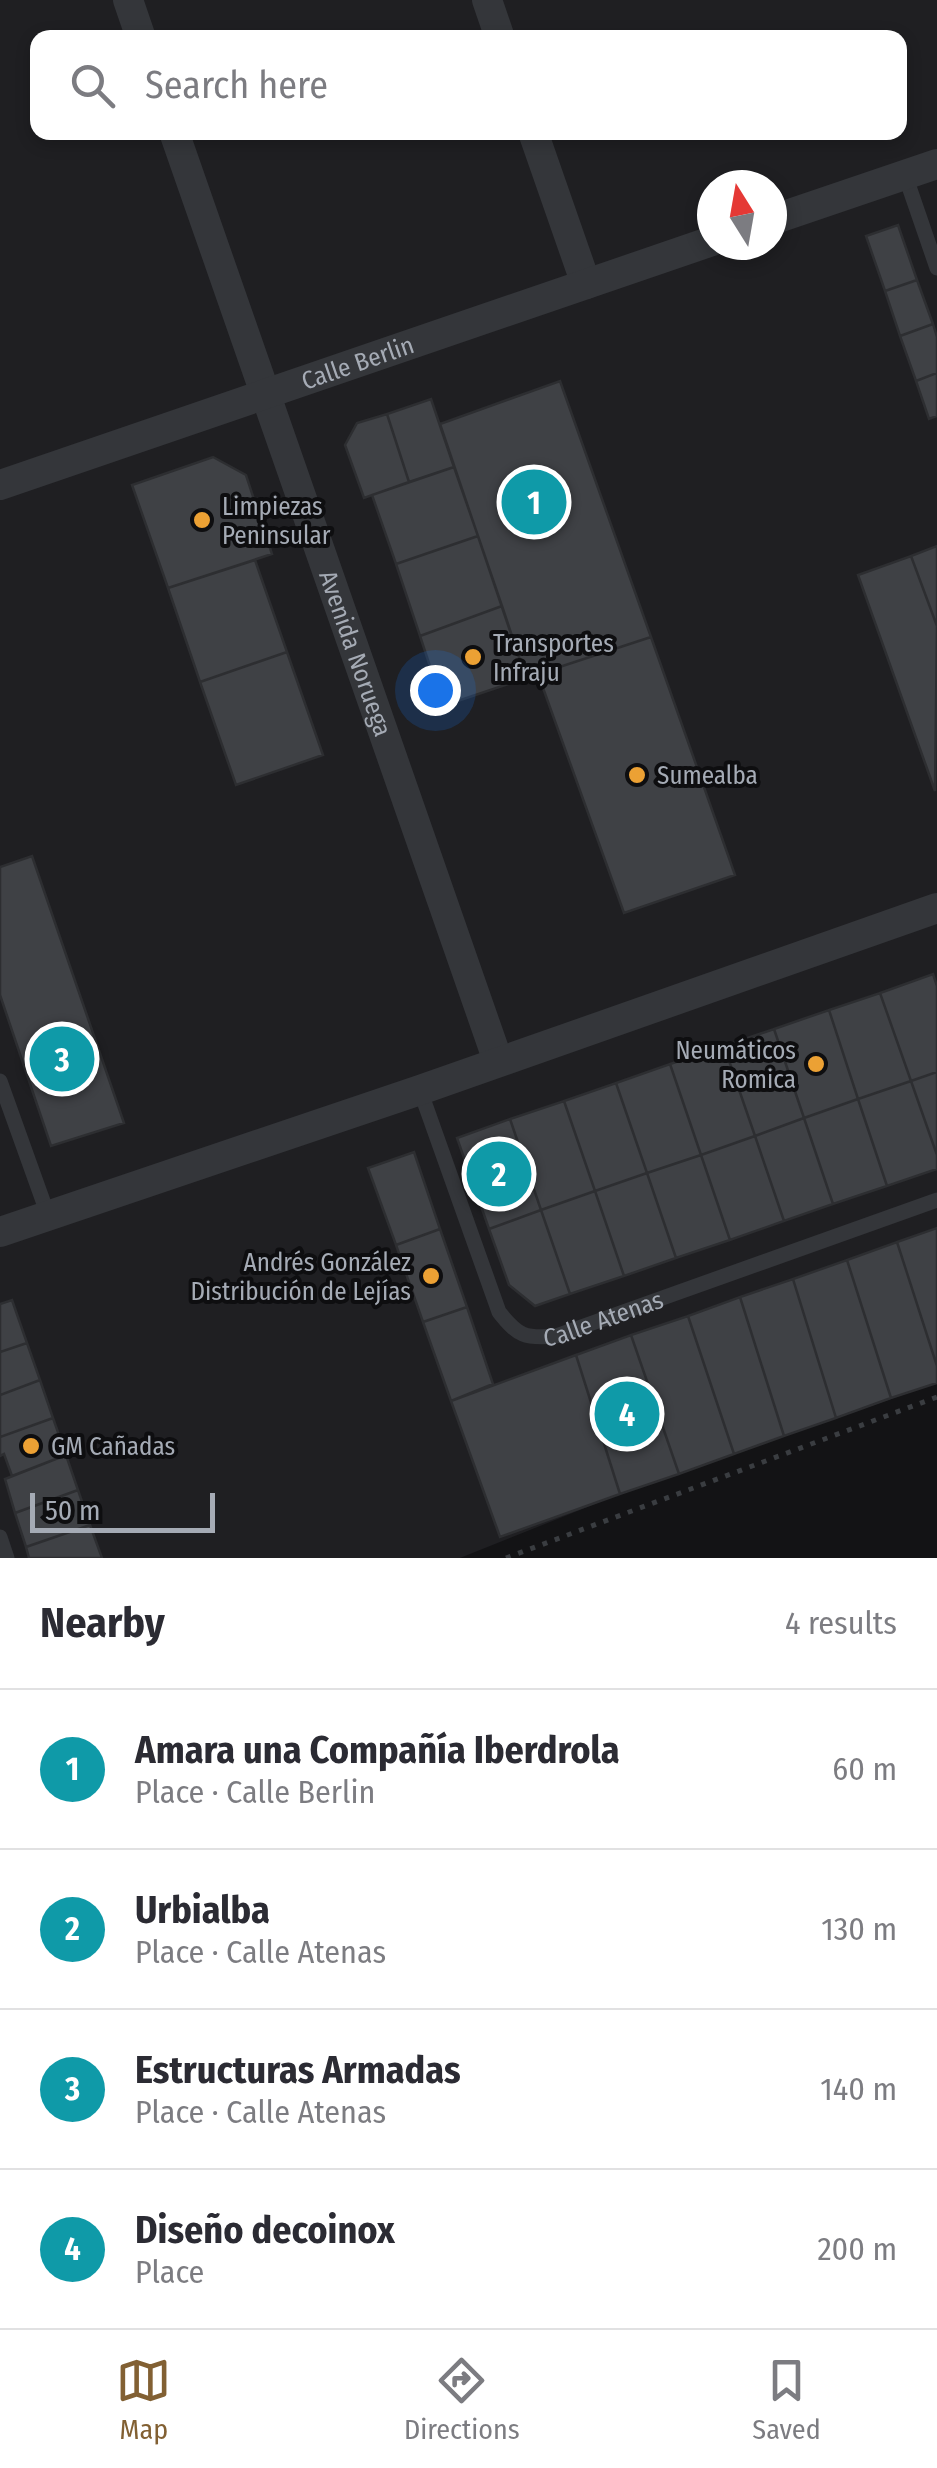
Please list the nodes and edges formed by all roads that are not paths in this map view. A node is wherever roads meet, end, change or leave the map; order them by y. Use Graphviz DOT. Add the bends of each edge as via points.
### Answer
graph roads {
  1 [pos="128,0"];
  2 [pos="487,0"];
  3 [pos="137,30"];
  4 [pos="497,30"];
  5 [pos="177,140"];
  6 [pos="536,140"];
  7 [pos="937,164"];
  8 [pos="904,176"];
  9 [pos="787,215"];
  10 [pos="697,246"];
  11 [pos="937,268"];
  12 [pos="586,284"];
  13 [pos="265,392"];
  14 [pos="0,486"];
  15 [pos="937,908"];
  16 [pos="498,1061"];
  17 [pos="0,1081"];
  18 [pos="420,1090"];
  19 [pos="937,1200"];
  20 [pos="48,1215"];
  21 [pos="0,1232"];
  22 [pos="0,1536"];
  23 [pos="8,1558"];
  1 -- 3 [label="street"];
  2 -- 4 [label="street"];
  5 -- 13 [label="street, Avenida Noruega"];
  6 -- 12 [label="street"];
  7 -- 8 [label="street"];
  8 -- 9 [label="street"];
  8 -- 11 [label="lane"];
  10 -- 12 [label="street, Calle Berlin"];
  12 -- 13 [label="street, Calle Berlin"];
  13 -- 14 [label="street, Calle Berlin"];
  13 -- 16 [label="street, Avenida Noruega"];
  15 -- 16 [label="street"];
  16 -- 18 [label="street"];
  17 -- 20 [label="lane"];
  18 -- 19 [label="lane, Calle Atenas" via="499,1312 514,1332 534,1338 556,1336"];
  18 -- 20 [label="street"];
  20 -- 21 [label="street"];
  22 -- 23 [label="lane"];
}
